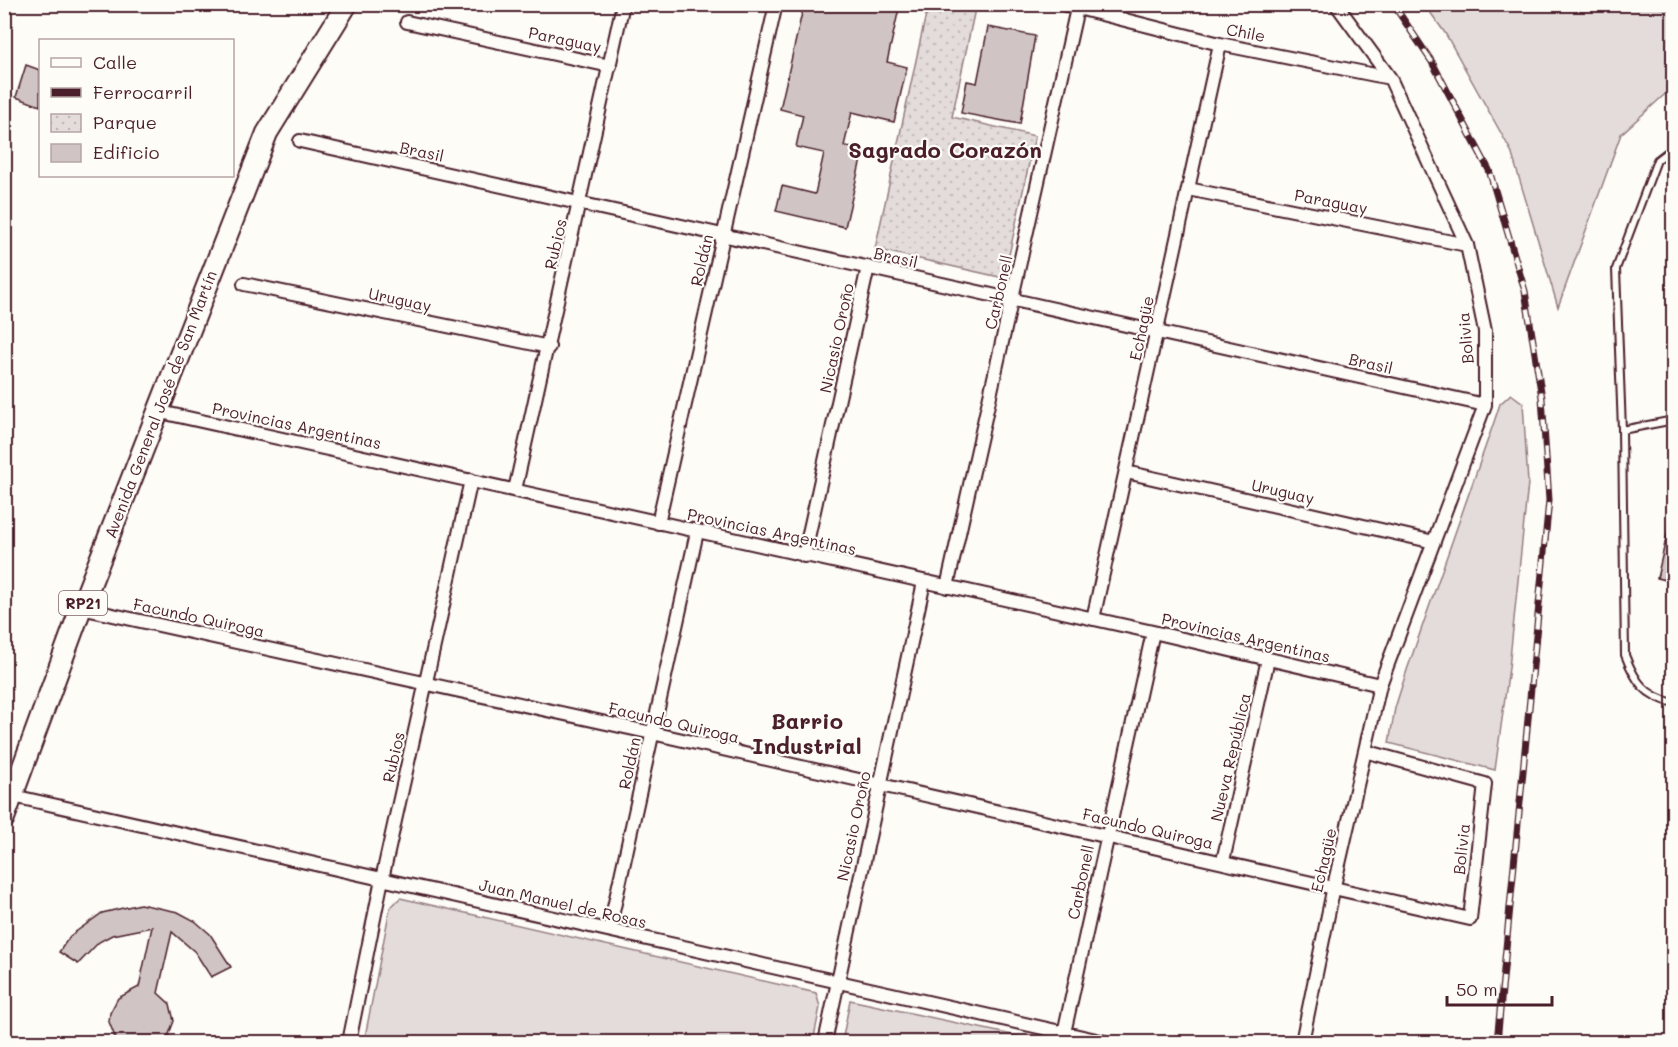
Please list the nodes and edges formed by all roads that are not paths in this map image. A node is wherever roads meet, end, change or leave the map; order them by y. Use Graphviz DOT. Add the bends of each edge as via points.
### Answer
graph roads {
  1 [pos="347,4"];
  2 [pos="623,4"];
  3 [pos="776,4"];
  4 [pos="1062,4"];
  5 [pos="1336,4"];
  6 [pos="1078,6"];
  7 [pos="407,22"];
  8 [pos="1220,44"];
  9 [pos="610,66"];
  10 [pos="1390,78"];
  11 [pos="300,141"];
  12 [pos="1674,147"];
  13 [pos="1188,189"];
  14 [pos="581,202"];
  15 [pos="723,236"];
  16 [pos="1467,245"];
  17 [pos="868,267"];
  18 [pos="244,284"];
  19 [pos="1013,300"];
  20 [pos="1157,332"];
  21 [pos="549,346"];
  22 [pos="1485,405"];
  23 [pos="156,411"];
  24 [pos="1674,420"];
  25 [pos="1622,430"];
  26 [pos="1126,472"];
  27 [pos="471,480"];
  28 [pos="515,490"];
  29 [pos="658,523"];
  30 [pos="697,532"];
  31 [pos="1434,542"];
  32 [pos="804,556"];
  33 [pos="924,582"];
  34 [pos="947,587"];
  35 [pos="81,608"];
  36 [pos="1093,619"];
  37 [pos="1153,632"];
  38 [pos="1268,659"];
  39 [pos="426,684"];
  40 [pos="1380,686"];
  41 [pos="1674,703"];
  42 [pos="652,733"];
  43 [pos="1365,751"];
  44 [pos="879,785"];
  45 [pos="13,796"];
  46 [pos="4,818"];
  47 [pos="1107,836"];
  48 [pos="1223,861"];
  49 [pos="382,879"];
  50 [pos="1334,886"];
  51 [pos="1470,919"];
  52 [pos="609,930"];
  53 [pos="837,982"];
  54 [pos="1064,1033"];
  55 [pos="350,1042"];
  56 [pos="825,1042"];
  57 [pos="1105,1042"];
  58 [pos="1302,1042"];
  1 -- 23 [label="main road, Avenida General José de San Martín / RP21" via="267,133"];
  2 -- 9 [label="street, Rubios"];
  3 -- 15 [label="street, Roldán"];
  4 -- 6 [label="street, Chile"];
  5 -- 10 [label="street, Bolivia"];
  6 -- 8 [label="street, Chile"];
  6 -- 19 [label="street, Carbonell"];
  7 -- 9 [label="street, Paraguay"];
  8 -- 10 [label="street, Chile"];
  8 -- 13 [label="street, Echagüe"];
  9 -- 14 [label="street, Rubios"];
  10 -- 16 [label="street, Bolivia"];
  11 -- 14 [label="street, Brasil"];
  12 -- 25 [label="lane" via="1657,160 1616,269"];
  13 -- 16 [label="street, Paraguay"];
  13 -- 20 [label="street, Echagüe"];
  14 -- 15 [label="street, Brasil"];
  14 -- 21 [label="street, Rubios"];
  15 -- 17 [label="street, Brasil"];
  15 -- 29 [label="street, Roldán"];
  16 -- 22 [label="street, Bolivia" via="1485,331"];
  17 -- 19 [label="street, Brasil"];
  17 -- 32 [label="street, Nicasio Oroño"];
  18 -- 21 [label="street, Uruguay"];
  19 -- 20 [label="street, Brasil"];
  19 -- 34 [label="street, Carbonell"];
  20 -- 22 [label="street, Brasil"];
  20 -- 26 [label="street, Echagüe"];
  21 -- 28 [label="street, Rubios"];
  22 -- 31 [label="street, Bolivia"];
  23 -- 27 [label="street, Provincias Argentinas"];
  23 -- 35 [label="main road, Avenida General José de San Martín / RP21"];
  24 -- 25 [label="lane"];
  25 -- 41 [label="lane" via="1624,655 1634,680 1658,699"];
  26 -- 31 [label="street, Uruguay"];
  26 -- 36 [label="street, Echagüe"];
  27 -- 28 [label="street, Provincias Argentinas"];
  27 -- 39 [label="street, Rubios"];
  28 -- 29 [label="street, Provincias Argentinas"];
  29 -- 30 [label="street, Provincias Argentinas"];
  30 -- 32 [label="street, Provincias Argentinas"];
  30 -- 42 [label="street, Roldán"];
  31 -- 40 [label="street, Bolivia"];
  32 -- 33 [label="street, Provincias Argentinas"];
  33 -- 34 [label="street, Provincias Argentinas"];
  33 -- 44 [label="street, Nicasio Oroño"];
  34 -- 36 [label="street, Provincias Argentinas"];
  35 -- 39 [label="street, Facundo Quiroga"];
  35 -- 45 [label="main road, Avenida General José de San Martín / RP21"];
  36 -- 37 [label="street, Provincias Argentinas"];
  37 -- 38 [label="street, Provincias Argentinas"];
  37 -- 47 [label="street, Carbonell"];
  38 -- 40 [label="street, Provincias Argentinas"];
  38 -- 48 [label="street, Nueva República"];
  39 -- 42 [label="street, Facundo Quiroga"];
  39 -- 49 [label="street, Rubios"];
  40 -- 43 [label="street, Echagüe"];
  42 -- 44 [label="street, Facundo Quiroga"];
  42 -- 52 [label="street, Roldán"];
  43 -- 50 [label="street, Echagüe"];
  43 -- 51 [label="street, Bolivia" via="1485,784"];
  44 -- 47 [label="street, Facundo Quiroga"];
  44 -- 53 [label="street, Nicasio Oroño"];
  45 -- 46 [label="main road, Avenida General José de San Martín / RP21"];
  45 -- 49 [label="street, Juan Manuel de Rosas"];
  47 -- 48 [label="street, Facundo Quiroga"];
  47 -- 54 [label="street, Carbonell"];
  48 -- 50 [label="street, Facundo Quiroga"];
  49 -- 52 [label="street, Juan Manuel de Rosas"];
  49 -- 55 [label="street, Rubios"];
  50 -- 51 [label="street, Facundo Quiroga"];
  50 -- 58 [label="street, Echagüe"];
  52 -- 53 [label="street, Juan Manuel de Rosas"];
  53 -- 54 [label="street, Juan Manuel de Rosas"];
  53 -- 56 [label="street, Nicasio Oroño"];
  54 -- 57 [label="street, Juan Manuel de Rosas"];
}
